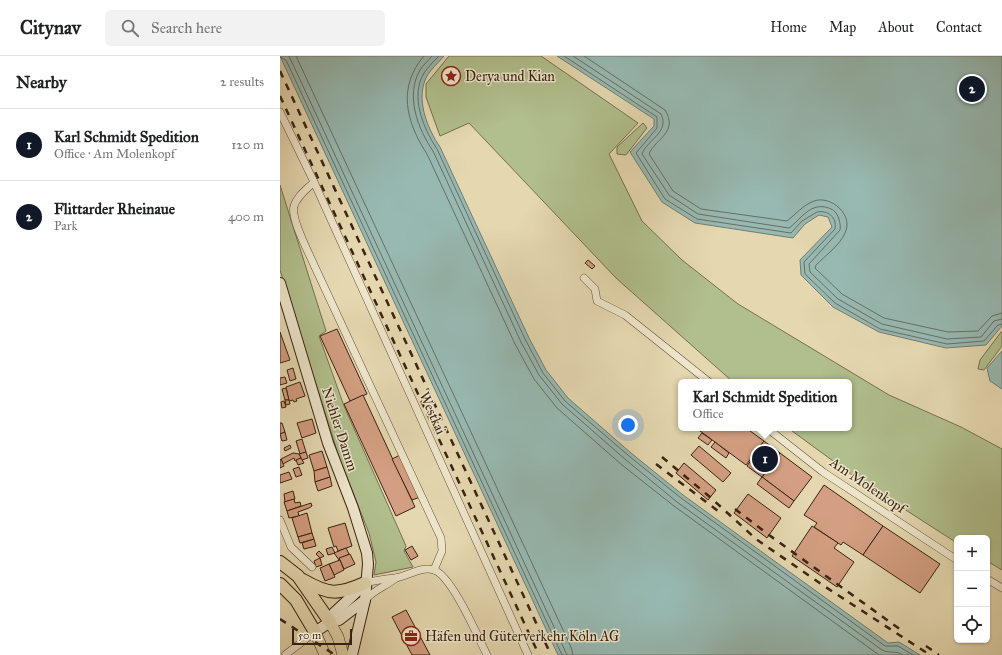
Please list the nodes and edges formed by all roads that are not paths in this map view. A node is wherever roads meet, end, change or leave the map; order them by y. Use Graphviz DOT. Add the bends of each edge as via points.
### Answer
graph roads {
  1 [pos="280,112"];
  2 [pos="314,182"];
  3 [pos="584,278"];
  4 [pos="280,283"];
  5 [pos="705,379"];
  6 [pos="771,431"];
  7 [pos="280,520"];
  8 [pos="954,558"];
  9 [pos="280,562"];
  10 [pos="312,567"];
  11 [pos="434,570"];
  12 [pos="298,576"];
  13 [pos="396,578"];
  14 [pos="990,581"];
  15 [pos="365,583"];
  16 [pos="280,584"];
  17 [pos="1002,588"];
  18 [pos="365,600"];
  19 [pos="330,622"];
  20 [pos="315,632"];
  21 [pos="280,652"];
  22 [pos="285,655"];
  23 [pos="324,655"];
  24 [pos="343,655"];
  25 [pos="352,655"];
  26 [pos="487,655"];
  27 [pos="528,655"];
  1 -- 2 [label="street, Westkai"];
  2 -- 11 [label="street" via="299,197 293,208 295,221 441,538 442,551"];
  2 -- 27 [label="street, Westkai"];
  3 -- 5 [label="street" via="595,289 597,301 625,315"];
  4 -- 15 [label="street, Niehler Damm" via="328,443 360,529 368,564"];
  6 -- 8 [label="street, Am Molenkopf" via="823,472"];
  7 -- 10 [label="street" via="291,547"];
  9 -- 12 [label="highway"];
  11 -- 13 [label="street" via="416,571"];
  11 -- 26 [label="street" via="446,578"];
  12 -- 15 [label="highway" via="319,589 333,592 347,592"];
  12 -- 19 [label="highway"];
  13 -- 15 [label="street"];
  13 -- 18 [label="street" via="378,588"];
  14 -- 17 [label="street"];
  15 -- 18 [label="street, Niehler Damm"];
  15 -- 19 [label="street" via="334,613"];
  16 -- 20 [label="highway" via="296,600"];
  18 -- 19 [label="street" via="338,620"];
  18 -- 25 [label="street, Niehler Damm"];
  19 -- 20 [label="street"];
  19 -- 24 [label="main road"];
  20 -- 22 [label="street"];
  20 -- 23 [label="main road"];
  21 -- 22 [label="street"];
}
